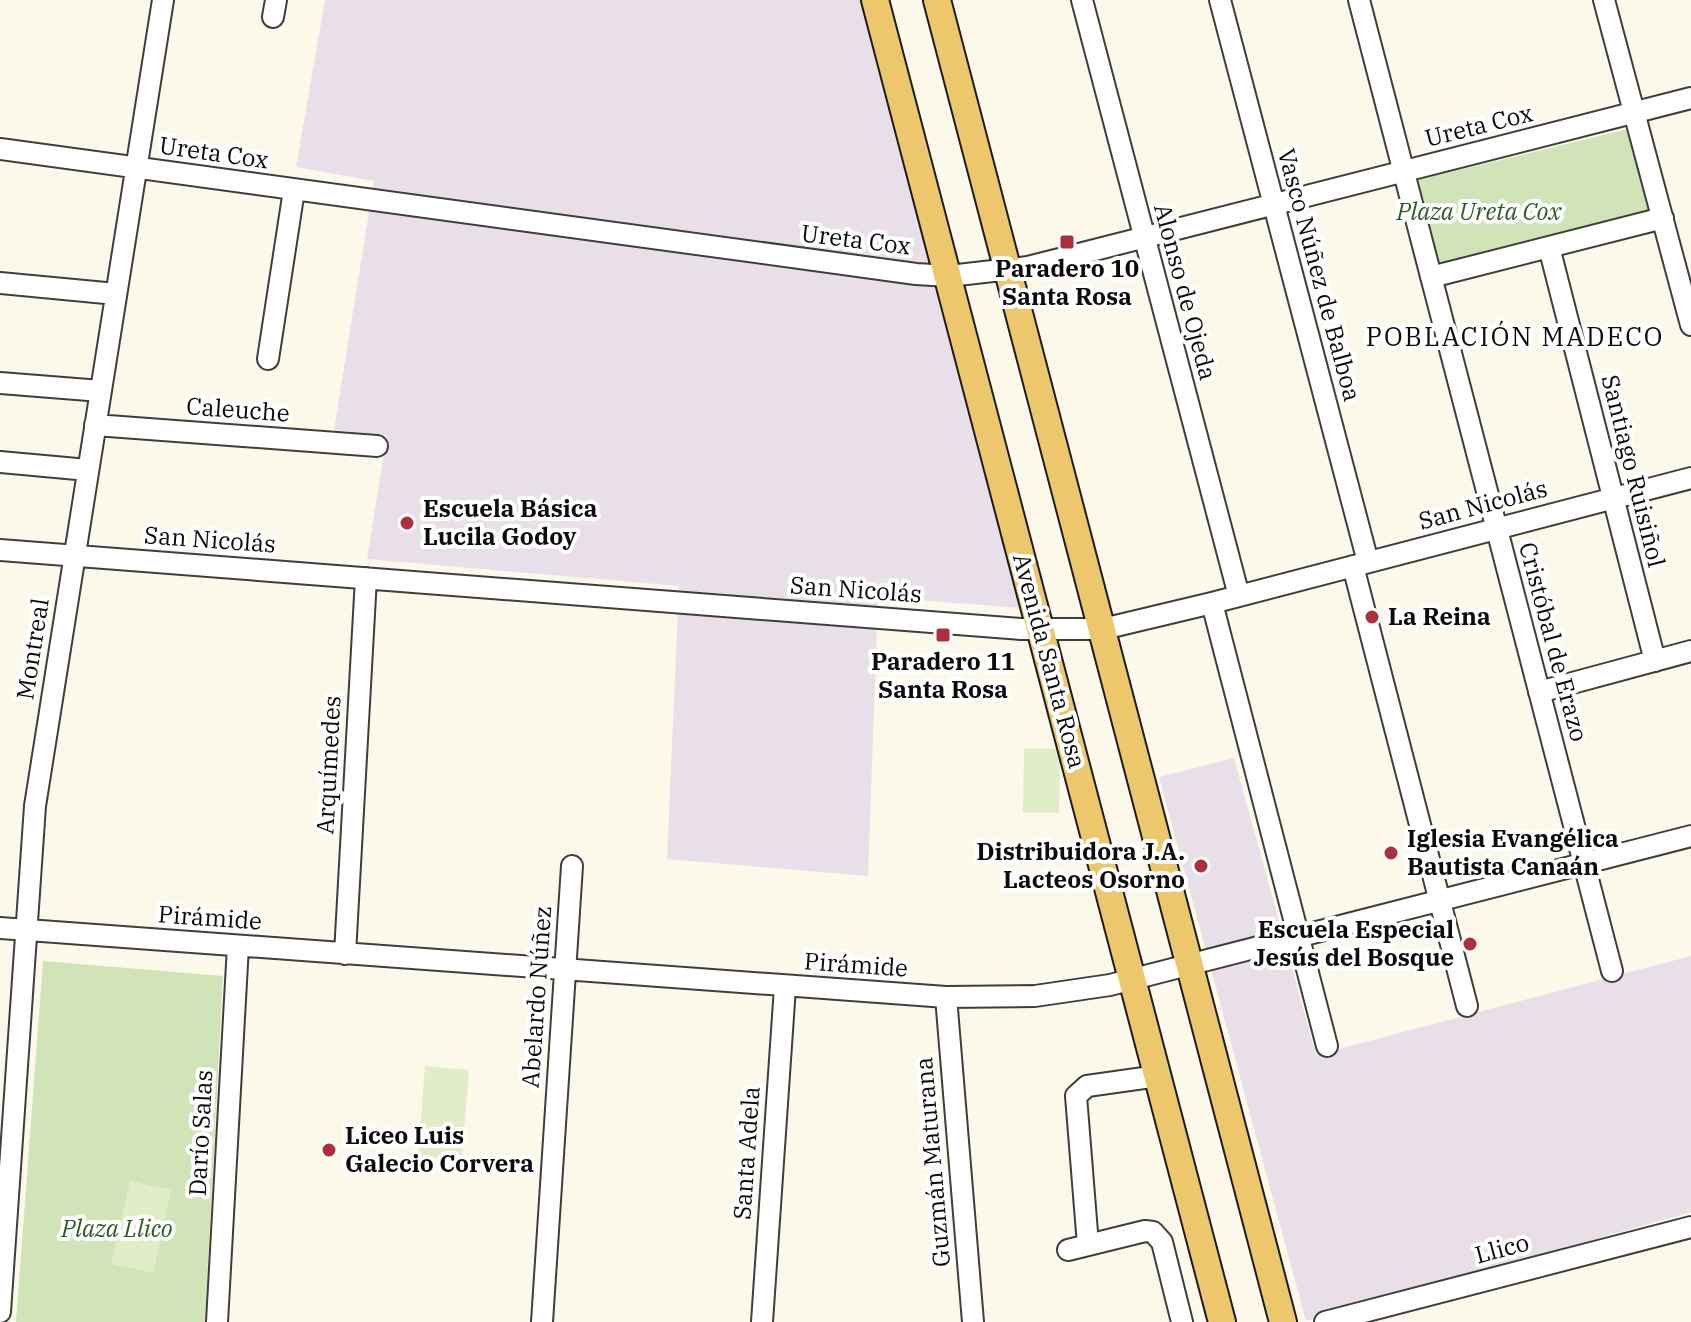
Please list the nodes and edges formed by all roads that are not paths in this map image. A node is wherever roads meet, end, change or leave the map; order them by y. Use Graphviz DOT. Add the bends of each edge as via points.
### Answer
graph roads {
  1 [pos="163,0"];
  2 [pos="875,0"];
  3 [pos="937,0"];
  4 [pos="1082,0"];
  5 [pos="1220,0"];
  6 [pos="1359,0"];
  7 [pos="1604,0"];
  8 [pos="1691,98"];
  9 [pos="1635,112"];
  10 [pos="0,149"];
  11 [pos="136,168"];
  12 [pos="1403,172"];
  13 [pos="294,190"];
  14 [pos="1274,205"];
  15 [pos="1663,218"];
  16 [pos="1144,238"];
  17 [pos="1549,247"];
  18 [pos="1009,270"];
  19 [pos="949,276"];
  20 [pos="1431,277"];
  21 [pos="0,283"];
  22 [pos="116,294"];
  23 [pos="1691,325"];
  24 [pos="268,359"];
  25 [pos="0,383"];
  26 [pos="101,391"];
  27 [pos="95,425"];
  28 [pos="377,446"];
  29 [pos="0,462"];
  30 [pos="88,470"];
  31 [pos="1691,478"];
  32 [pos="1613,498"];
  33 [pos="1497,529"];
  34 [pos="0,550"];
  35 [pos="74,556"];
  36 [pos="1360,564"];
  37 [pos="366,578"];
  38 [pos="1239,596"];
  39 [pos="1212,603"];
  40 [pos="1103,629"];
  41 [pos="1042,630"];
  42 [pos="1691,651"];
  43 [pos="1655,661"];
  44 [pos="1539,692"];
  45 [pos="1691,836"];
  46 [pos="1584,864"];
  47 [pos="572,866"];
  48 [pos="1440,901"];
  49 [pos="0,928"];
  50 [pos="26,930"];
  51 [pos="1299,937"];
  52 [pos="238,946"];
  53 [pos="345,954"];
  54 [pos="1190,965"];
  55 [pos="565,970"];
  56 [pos="1612,971"];
  57 [pos="1132,980"];
  58 [pos="785,987"];
  59 [pos="946,997"];
  60 [pos="1467,1006"];
  61 [pos="1327,1046"];
  62 [pos="1158,1076"];
  63 [pos="7,1118"];
  64 [pos="6,1153"];
  65 [pos="1691,1227"];
  66 [pos="0,1312"];
  67 [pos="217,1322"];
  68 [pos="542,1322"];
  69 [pos="762,1322"];
  70 [pos="973,1322"];
  71 [pos="1182,1322"];
  72 [pos="1222,1322"];
  73 [pos="1283,1322"];
  74 [pos="1325,1322"];
  1 -- 11 [label="street, Montreal"];
  2 -- 19 [label="main road, Avenida Santa Rosa"];
  3 -- 18 [label="main road"];
  4 -- 16 [label="street, Alonso de Ojeda"];
  5 -- 14 [label="street, Vasco Núñez de Balboa"];
  6 -- 12 [label="street, Cristóbal de Erazo"];
  7 -- 9 [label="street"];
  8 -- 9 [label="street, Ureta Cox"];
  9 -- 12 [label="street, Ureta Cox"];
  9 -- 15 [label="street"];
  10 -- 11 [label="street, Ureta Cox"];
  11 -- 13 [label="street, Ureta Cox"];
  11 -- 22 [label="street, Montreal"];
  12 -- 14 [label="street, Ureta Cox"];
  12 -- 20 [label="street, Cristóbal de Erazo"];
  13 -- 19 [label="street, Ureta Cox"];
  13 -- 24 [label="street"];
  14 -- 16 [label="street, Ureta Cox"];
  14 -- 36 [label="street, Vasco Núñez de Balboa"];
  15 -- 17 [label="street"];
  15 -- 23 [label="street"];
  16 -- 18 [label="street, Ureta Cox"];
  16 -- 38 [label="street, Alonso de Ojeda"];
  17 -- 20 [label="street"];
  17 -- 32 [label="street, Santiago Ruisiñol"];
  18 -- 19 [label="street, Ureta Cox"];
  18 -- 40 [label="main road"];
  19 -- 41 [label="main road, Avenida Santa Rosa"];
  20 -- 33 [label="street, Cristóbal de Erazo"];
  21 -- 22 [label="street"];
  22 -- 26 [label="street, Montreal"];
  25 -- 26 [label="street"];
  26 -- 27 [label="street, Montreal"];
  27 -- 28 [label="street, Caleuche"];
  27 -- 30 [label="street, Montreal"];
  29 -- 30 [label="street"];
  30 -- 35 [label="street, Montreal"];
  31 -- 32 [label="street, San Nicolás"];
  32 -- 33 [label="street, San Nicolás"];
  32 -- 43 [label="street, Santiago Ruisiñol"];
  33 -- 36 [label="street, San Nicolás"];
  33 -- 44 [label="street, Cristóbal de Erazo"];
  34 -- 35 [label="street, San Nicolás"];
  35 -- 37 [label="street, San Nicolás"];
  35 -- 50 [label="street, Montreal" via="35,806"];
  36 -- 38 [label="street, San Nicolás"];
  36 -- 48 [label="street, Vasco Núñez de Balboa"];
  37 -- 41 [label="street, San Nicolás"];
  37 -- 53 [label="street, Arquímedes"];
  38 -- 39 [label="street, San Nicolás"];
  39 -- 40 [label="street, San Nicolás"];
  39 -- 51 [label="street"];
  40 -- 41 [label="street, San Nicolás"];
  40 -- 54 [label="main road"];
  41 -- 57 [label="main road, Avenida Santa Rosa"];
  42 -- 43 [label="street"];
  43 -- 44 [label="street"];
  44 -- 46 [label="street, Cristóbal de Erazo"];
  45 -- 46 [label="street, Pirámide"];
  46 -- 48 [label="street, Pirámide"];
  46 -- 56 [label="street, Cristóbal de Erazo"];
  47 -- 55 [label="street, Abelardo Núñez"];
  48 -- 51 [label="street, Pirámide"];
  48 -- 60 [label="street, Vasco Núñez de Balboa"];
  49 -- 50 [label="street, Pirámide"];
  50 -- 52 [label="street, Pirámide"];
  50 -- 63 [label="street, Montreal"];
  51 -- 54 [label="street, Pirámide"];
  51 -- 61 [label="street"];
  52 -- 53 [label="street, Pirámide"];
  52 -- 67 [label="street, Darío Salas"];
  53 -- 55 [label="street, Pirámide"];
  54 -- 57 [label="street, Pirámide"];
  54 -- 73 [label="main road"];
  55 -- 58 [label="street, Pirámide"];
  55 -- 68 [label="street, Abelardo Núñez"];
  57 -- 59 [label="street, Pirámide" via="1061,994"];
  57 -- 62 [label="main road, Avenida Santa Rosa"];
  58 -- 59 [label="street, Pirámide"];
  58 -- 69 [label="street, Santa Adela"];
  59 -- 70 [label="street, Guzmán Maturana"];
  62 -- 71 [label="street" via="1087,1086 1076,1096 1078,1247 1145,1231 1157,1234"];
  62 -- 72 [label="main road, Avenida Santa Rosa"];
  63 -- 64 [label="street, Montreal"];
  64 -- 66 [label="street, Montreal"];
  65 -- 74 [label="street, Llico"];
}
